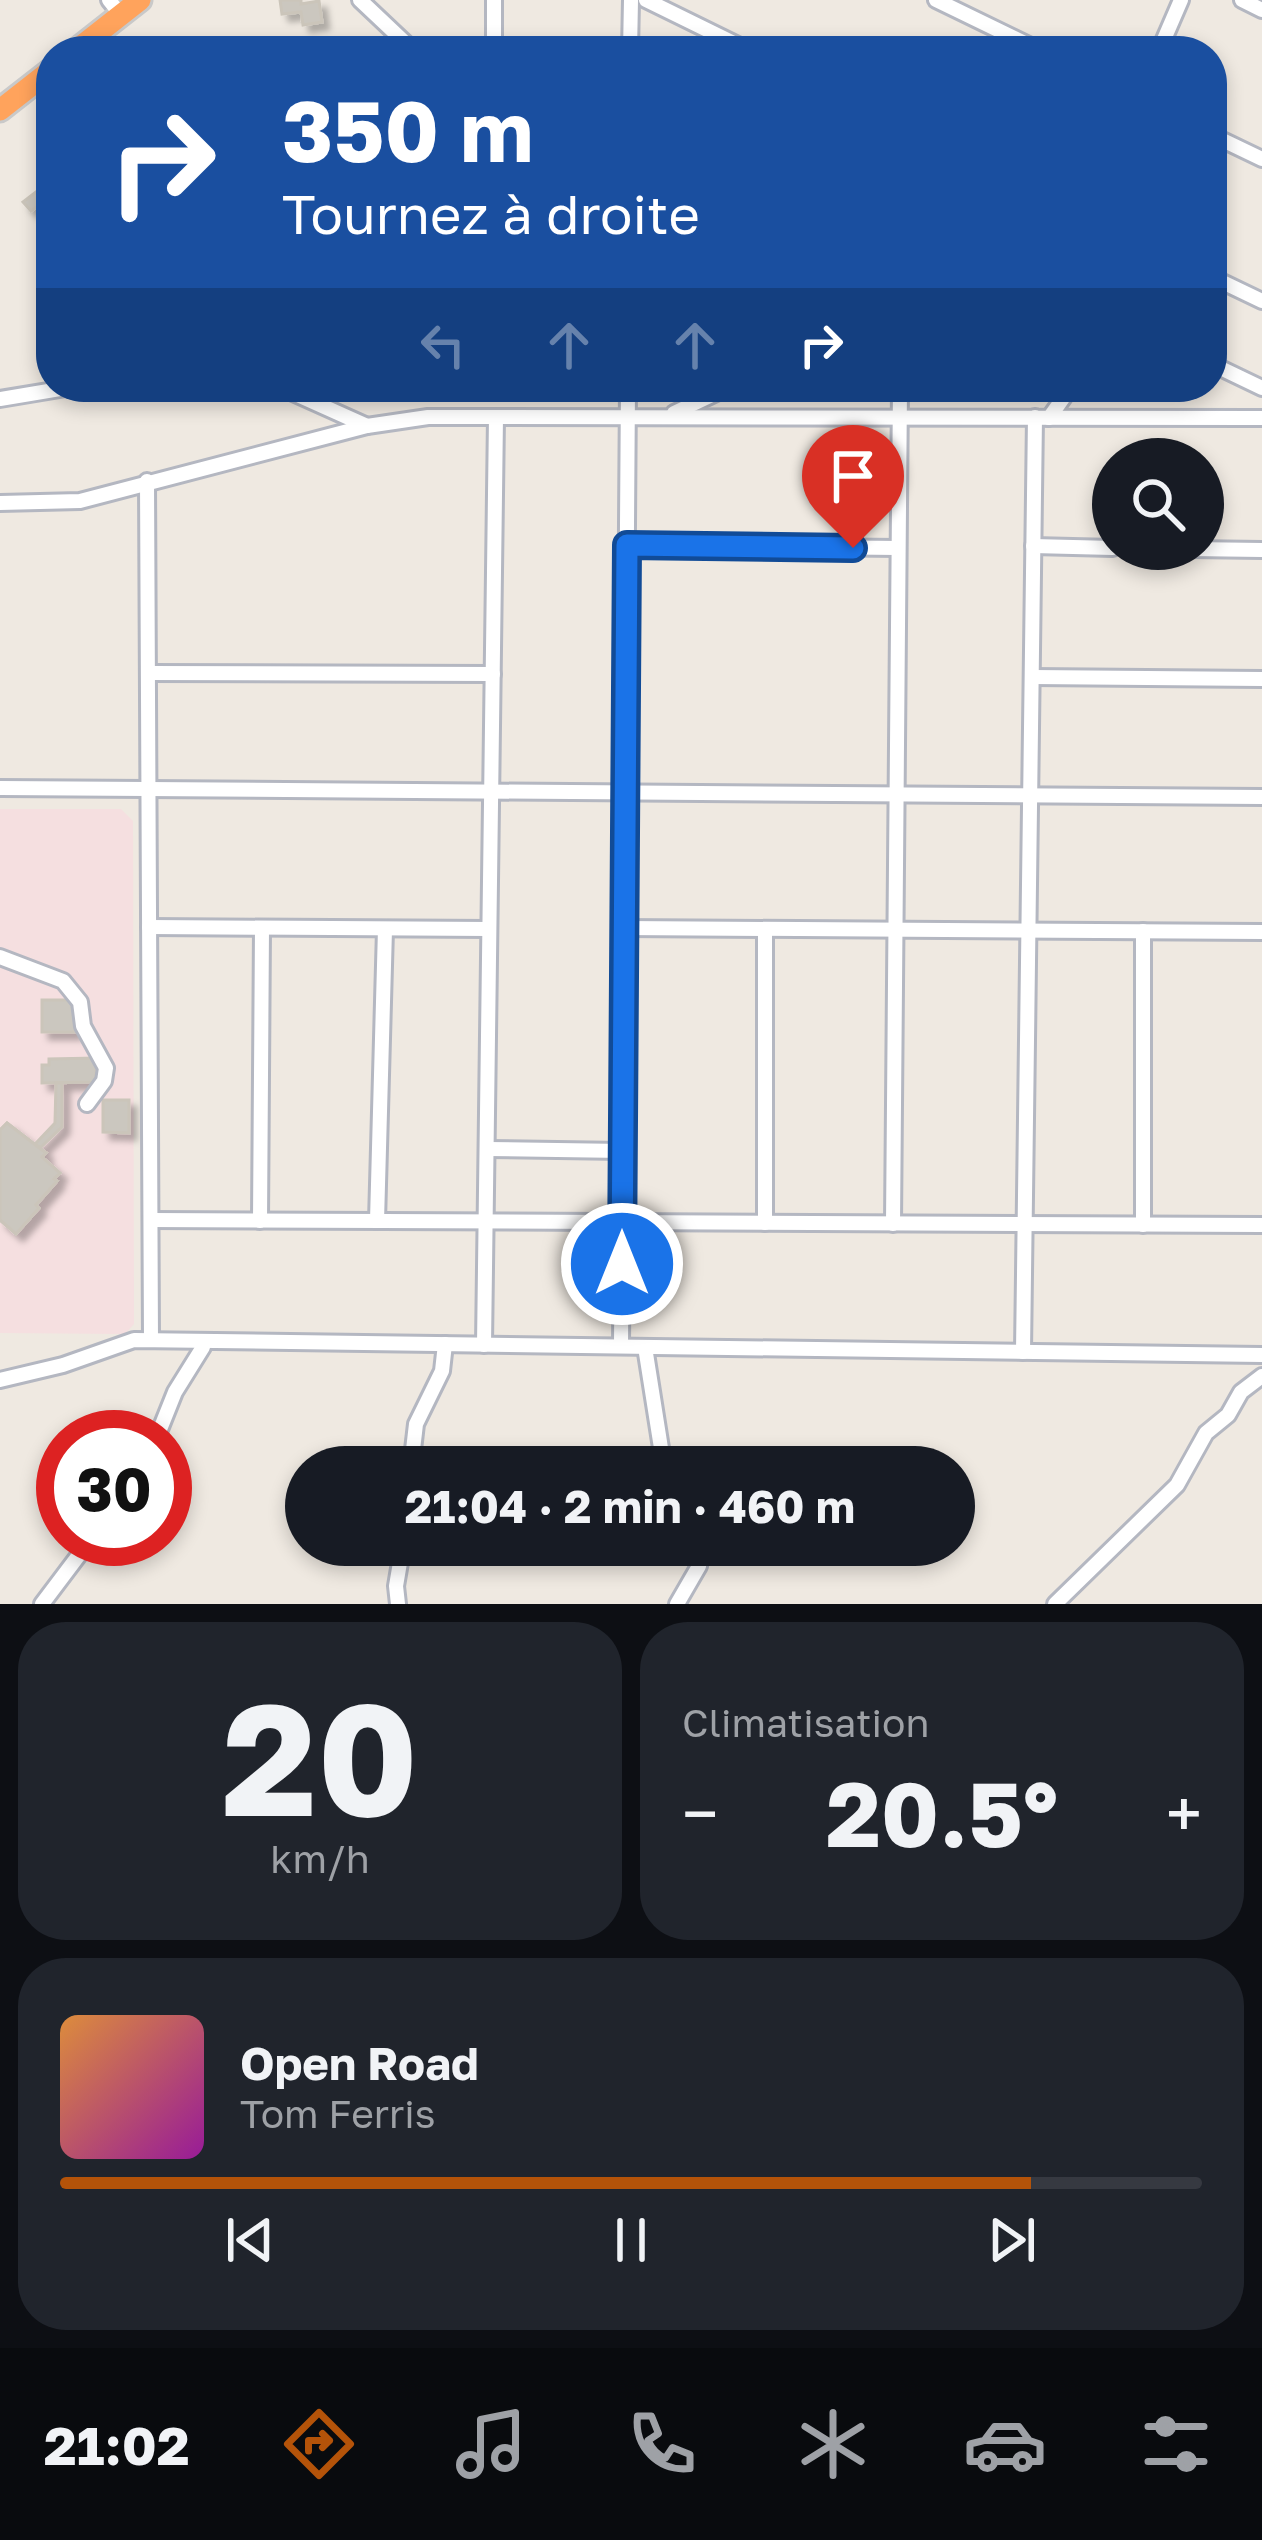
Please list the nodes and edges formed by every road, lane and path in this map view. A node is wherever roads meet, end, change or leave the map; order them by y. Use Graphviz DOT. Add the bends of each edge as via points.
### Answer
graph roads {
  1 [pos="140,0"];
  2 [pos="360,0"];
  3 [pos="494,0"];
  4 [pos="631,0"];
  5 [pos="646,0"];
  6 [pos="936,0"];
  7 [pos="1181,0"];
  8 [pos="1242,0"];
  9 [pos="115,7"];
  10 [pos="1262,10"];
  11 [pos="89,36"];
  12 [pos="398,36"];
  13 [pos="494,36"];
  14 [pos="630,36"];
  15 [pos="719,36"];
  16 [pos="1010,36"];
  17 [pos="1165,36"];
  18 [pos="36,82"];
  19 [pos="0,110"];
  20 [pos="1227,142"];
  21 [pos="1262,159"];
  22 [pos="1227,284"];
  23 [pos="1262,301"];
  24 [pos="1227,371"];
  25 [pos="1262,388"];
  26 [pos="36,393"];
  27 [pos="0,399"];
  28 [pos="313,402"];
  29 [pos="628,402"];
  30 [pos="697,402"];
  31 [pos="900,402"];
  32 [pos="905,402"];
  33 [pos="1057,402"];
  34 [pos="628,416"];
  35 [pos="667,416"];
  36 [pos="496,417"];
  37 [pos="899,417"];
  38 [pos="1043,417"];
  39 [pos="1262,418"];
  40 [pos="367,427"];
  41 [pos="147,481"];
  42 [pos="0,502"];
  43 [pos="627,545"];
  44 [pos="1034,547"];
  45 [pos="898,548"];
  46 [pos="1092,548"];
  47 [pos="1224,549"];
  48 [pos="1262,550"];
  49 [pos="148,673"];
  50 [pos="493,674"];
  51 [pos="1032,677"];
  52 [pos="1262,679"];
  53 [pos="0,788"];
  54 [pos="148,790"];
  55 [pos="491,792"];
  56 [pos="625,793"];
  57 [pos="896,795"];
  58 [pos="1030,796"];
  59 [pos="1262,797"];
  60 [pos="149,927"];
  61 [pos="262,928"];
  62 [pos="386,928"];
  63 [pos="624,928"];
  64 [pos="489,929"];
  65 [pos="765,929"];
  66 [pos="895,930"];
  67 [pos="1029,931"];
  68 [pos="1143,931"];
  69 [pos="1262,932"];
  70 [pos="0,957"];
  71 [pos="87,1104"];
  72 [pos="487,1149"];
  73 [pos="623,1150"];
  74 [pos="151,1220"];
  75 [pos="260,1221"];
  76 [pos="377,1221"];
  77 [pos="485,1222"];
  78 [pos="622,1222"];
  79 [pos="765,1223"];
  80 [pos="893,1224"];
  81 [pos="1025,1224"];
  82 [pos="1143,1225"];
  83 [pos="1262,1225"];
  84 [pos="151,1340"];
  85 [pos="445,1344"];
  86 [pos="484,1345"];
  87 [pos="621,1346"];
  88 [pos="203,1347"];
  89 [pos="645,1347"];
  90 [pos="1023,1352"];
  91 [pos="1262,1355"];
  92 [pos="1262,1376"];
  93 [pos="0,1380"];
  94 [pos="168,1410"];
  95 [pos="413,1446"];
  96 [pos="661,1446"];
  97 [pos="71,1566"];
  98 [pos="401,1566"];
  99 [pos="699,1566"];
  100 [pos="42,1604"];
  101 [pos="398,1604"];
  102 [pos="677,1604"];
  103 [pos="1055,1604"];
  1 -- 9 [label="highway"];
  2 -- 12 [label="street"];
  3 -- 13 [label="street"];
  4 -- 14 [label="street"];
  5 -- 15 [label="street"];
  6 -- 16 [label="street"];
  7 -- 17 [label="street"];
  8 -- 10 [label="street"];
  9 -- 11 [label="highway"];
  18 -- 19 [label="highway"];
  20 -- 21 [label="street"];
  22 -- 23 [label="street"];
  24 -- 25 [label="street"];
  26 -- 27 [label="street"];
  28 -- 40 [label="street"];
  29 -- 34 [label="street"];
  30 -- 35 [label="street"];
  31 -- 37 [label="street"];
  32 -- 37 [label="street"];
  33 -- 38 [label="street"];
  34 -- 35 [label="street"];
  34 -- 36 [label="street"];
  34 -- 43 [label="street"];
  35 -- 37 [label="street"];
  36 -- 40 [label="street"];
  36 -- 50 [label="street"];
  37 -- 38 [label="street"];
  37 -- 45 [label="street"];
  38 -- 39 [label="street"];
  38 -- 44 [label="street" via="1035,444"];
  40 -- 41 [label="street"];
  41 -- 42 [label="street" via="80,500"];
  41 -- 49 [label="street"];
  43 -- 45 [label="street"];
  43 -- 56 [label="street"];
  44 -- 46 [label="street"];
  44 -- 51 [label="street"];
  45 -- 57 [label="street"];
  47 -- 48 [label="street"];
  49 -- 50 [label="street"];
  49 -- 54 [label="street"];
  50 -- 55 [label="street"];
  51 -- 52 [label="street"];
  51 -- 58 [label="street"];
  53 -- 54 [label="street"];
  54 -- 55 [label="street"];
  54 -- 60 [label="street"];
  55 -- 56 [label="street"];
  55 -- 64 [label="street"];
  56 -- 57 [label="street"];
  56 -- 63 [label="street"];
  57 -- 58 [label="street"];
  57 -- 66 [label="street"];
  58 -- 59 [label="street"];
  58 -- 67 [label="street"];
  60 -- 61 [label="street"];
  60 -- 74 [label="street"];
  61 -- 62 [label="street"];
  61 -- 75 [label="street"];
  62 -- 64 [label="street"];
  62 -- 76 [label="street"];
  63 -- 65 [label="street"];
  63 -- 73 [label="street"];
  64 -- 72 [label="street"];
  65 -- 66 [label="street"];
  65 -- 79 [label="street"];
  66 -- 67 [label="street"];
  66 -- 80 [label="street"];
  67 -- 68 [label="street"];
  67 -- 81 [label="street"];
  68 -- 69 [label="street"];
  68 -- 82 [label="street"];
  70 -- 71 [label="street" via="63,981 80,1001 83,1026 106,1068"];
  72 -- 73 [label="street"];
  72 -- 77 [label="street"];
  73 -- 78 [label="street"];
  74 -- 75 [label="street"];
  74 -- 84 [label="street"];
  75 -- 76 [label="street"];
  76 -- 77 [label="street"];
  77 -- 78 [label="street"];
  77 -- 86 [label="street"];
  78 -- 79 [label="street"];
  78 -- 87 [label="street"];
  79 -- 80 [label="street"];
  80 -- 81 [label="street"];
  81 -- 82 [label="street"];
  81 -- 90 [label="street"];
  82 -- 83 [label="street"];
  84 -- 85 [label="street"];
  84 -- 93 [label="street"];
  85 -- 86 [label="street"];
  85 -- 95 [label="street"];
  86 -- 87 [label="street"];
  87 -- 89 [label="street"];
  88 -- 94 [label="street"];
  89 -- 90 [label="street"];
  89 -- 96 [label="street"];
  90 -- 91 [label="street"];
  92 -- 103 [label="street" via="1206,1433 1177,1485"];
  97 -- 100 [label="street"];
  98 -- 101 [label="street"];
  99 -- 102 [label="street"];
}
